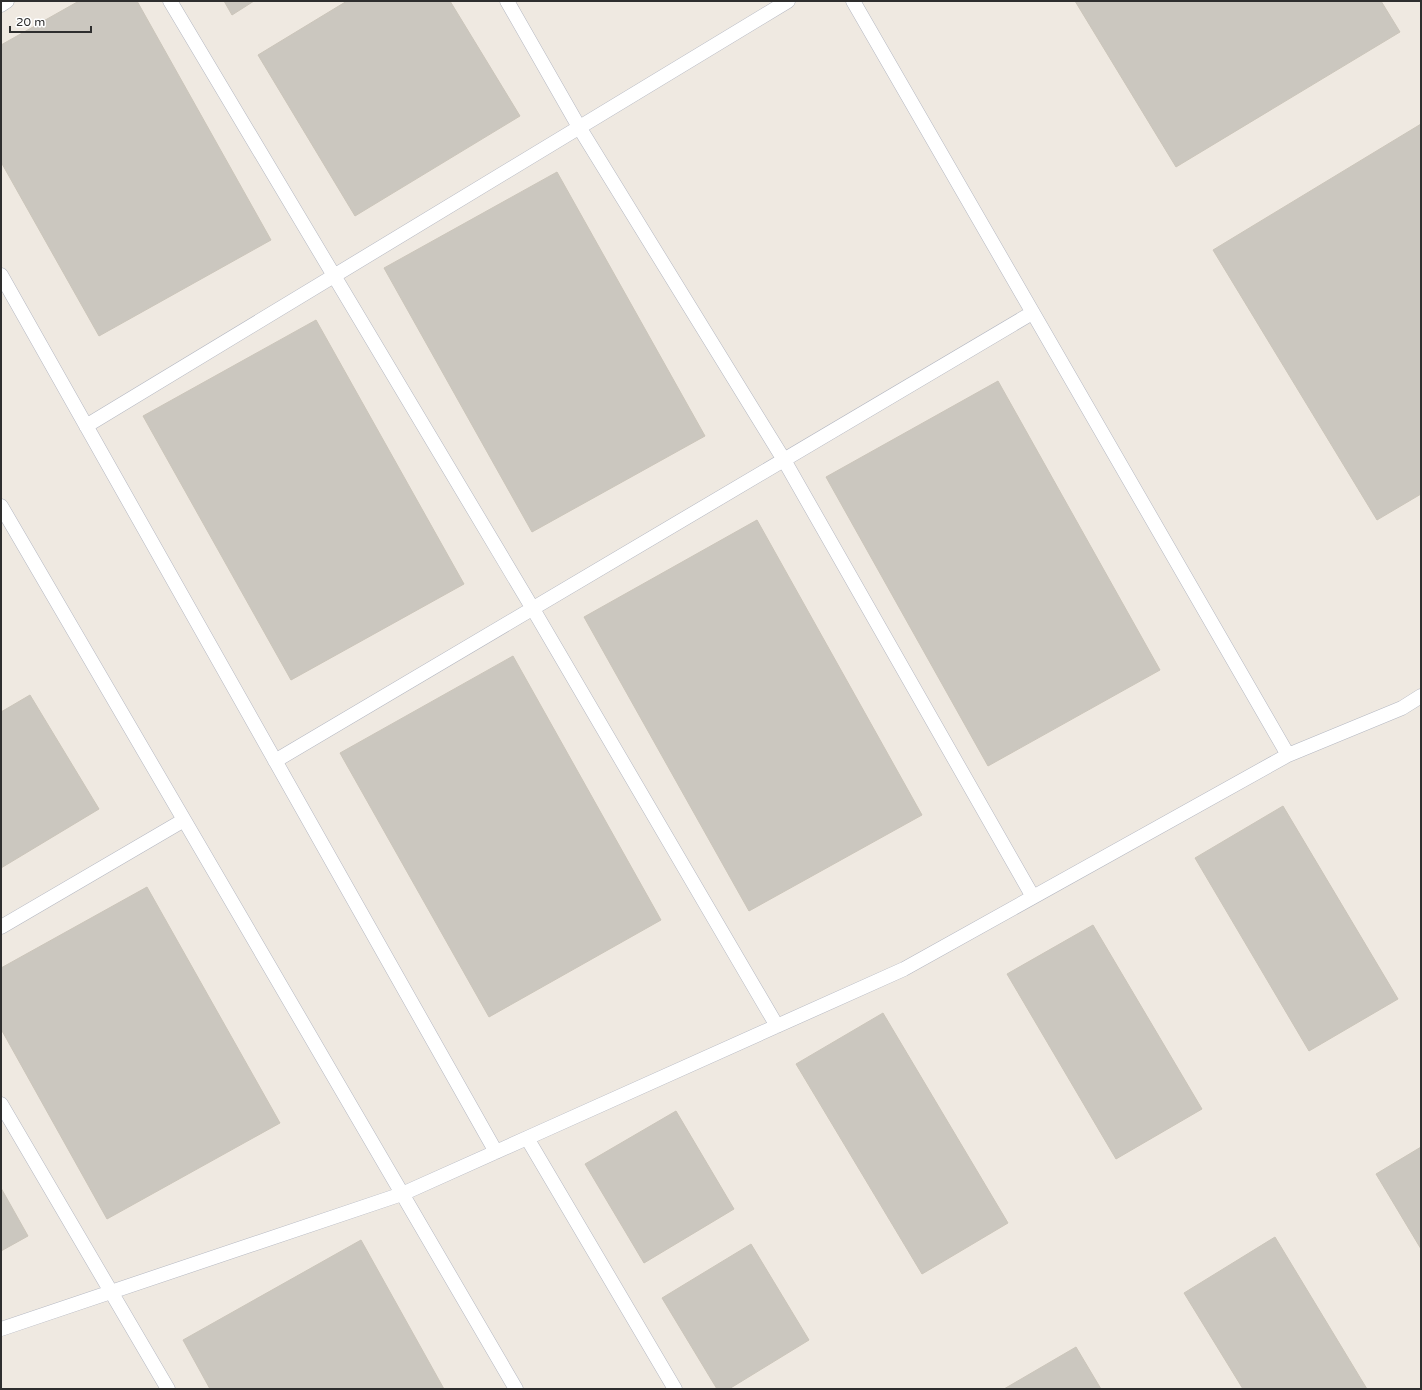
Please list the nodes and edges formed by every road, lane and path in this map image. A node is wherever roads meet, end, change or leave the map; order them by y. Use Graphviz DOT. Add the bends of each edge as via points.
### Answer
graph roads {
  1 [pos="7,1"];
  2 [pos="170,1"];
  3 [pos="507,1"];
  4 [pos="788,1"];
  5 [pos="853,1"];
  6 [pos="1,5"];
  7 [pos="579,128"];
  8 [pos="1,275"];
  9 [pos="335,276"];
  10 [pos="1032,313"];
  11 [pos="86,426"];
  12 [pos="784,460"];
  13 [pos="1,506"];
  14 [pos="533,608"];
  15 [pos="1421,696"];
  16 [pos="1288,756"];
  17 [pos="275,761"];
  18 [pos="184,820"];
  19 [pos="1033,897"];
  20 [pos="1,927"];
  21 [pos="777,1026"];
  22 [pos="1,1104"];
  23 [pos="527,1138"];
  24 [pos="496,1152"];
  25 [pos="402,1194"];
  26 [pos="110,1292"];
  27 [pos="1,1329"];
  28 [pos="168,1389"];
  29 [pos="516,1389"];
  30 [pos="675,1389"];
  1 -- 6 [label="lane"];
  2 -- 9 [label="lane"];
  3 -- 7 [label="lane"];
  4 -- 7 [label="lane"];
  5 -- 10 [label="lane"];
  7 -- 9 [label="lane"];
  7 -- 12 [label="lane"];
  8 -- 11 [label="lane"];
  9 -- 11 [label="lane"];
  9 -- 14 [label="lane"];
  10 -- 12 [label="lane"];
  10 -- 16 [label="lane"];
  11 -- 17 [label="lane"];
  12 -- 14 [label="lane"];
  12 -- 19 [label="lane"];
  13 -- 18 [label="lane"];
  14 -- 17 [label="lane"];
  14 -- 21 [label="lane"];
  15 -- 16 [label="lane" via="1402,708"];
  16 -- 19 [label="lane"];
  17 -- 24 [label="lane"];
  18 -- 20 [label="lane"];
  18 -- 25 [label="lane"];
  19 -- 21 [label="lane" via="904,968"];
  21 -- 23 [label="lane"];
  22 -- 26 [label="lane"];
  23 -- 24 [label="lane"];
  23 -- 30 [label="lane"];
  24 -- 25 [label="lane"];
  25 -- 26 [label="lane"];
  25 -- 29 [label="lane"];
  26 -- 27 [label="lane"];
  26 -- 28 [label="lane"];
}
